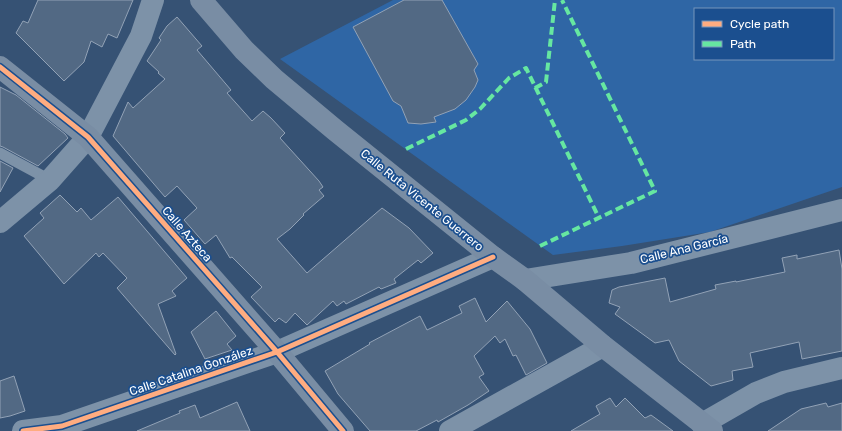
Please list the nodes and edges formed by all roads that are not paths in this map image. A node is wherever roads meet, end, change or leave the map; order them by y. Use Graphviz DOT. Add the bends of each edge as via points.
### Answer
graph roads {
  1 [pos="153,0"];
  2 [pos="201,0"];
  3 [pos="0,67"];
  4 [pos="88,137"];
  5 [pos="0,153"];
  6 [pos="50,180"];
  7 [pos="842,210"];
  8 [pos="0,222"];
  9 [pos="492,257"];
  10 [pos="525,280"];
  11 [pos="603,346"];
  12 [pos="277,352"];
  13 [pos="842,368"];
  14 [pos="63,428"];
  15 [pos="707,428"];
  16 [pos="23,431"];
  17 [pos="343,431"];
  18 [pos="450,431"];
  1 -- 4 [label="street" via="141,36"];
  2 -- 9 [label="main road, Calle Ruta Vicente Guerrero" via="244,50 274,79"];
  3 -- 4 [label="main road, Calle Azteca"];
  4 -- 6 [label="street"];
  4 -- 12 [label="main road, Calle Azteca"];
  5 -- 6 [label="lane"];
  6 -- 8 [label="street"];
  7 -- 10 [label="street, Calle Ana García" via="631,263"];
  9 -- 10 [label="main road, Calle Ruta Vicente Guerrero"];
  9 -- 12 [label="street, Calle Catalina González"];
  10 -- 11 [label="main road, Calle Ruta Vicente Guerrero"];
  11 -- 15 [label="main road, Calle Ruta Vicente Guerrero"];
  11 -- 18 [label="street"];
  12 -- 14 [label="street, Calle Catalina González"];
  12 -- 17 [label="main road, Calle Azteca"];
  13 -- 15 [label="street" via="784,382 756,393"];
  14 -- 16 [label="street, Calle Catalina González"];
}
